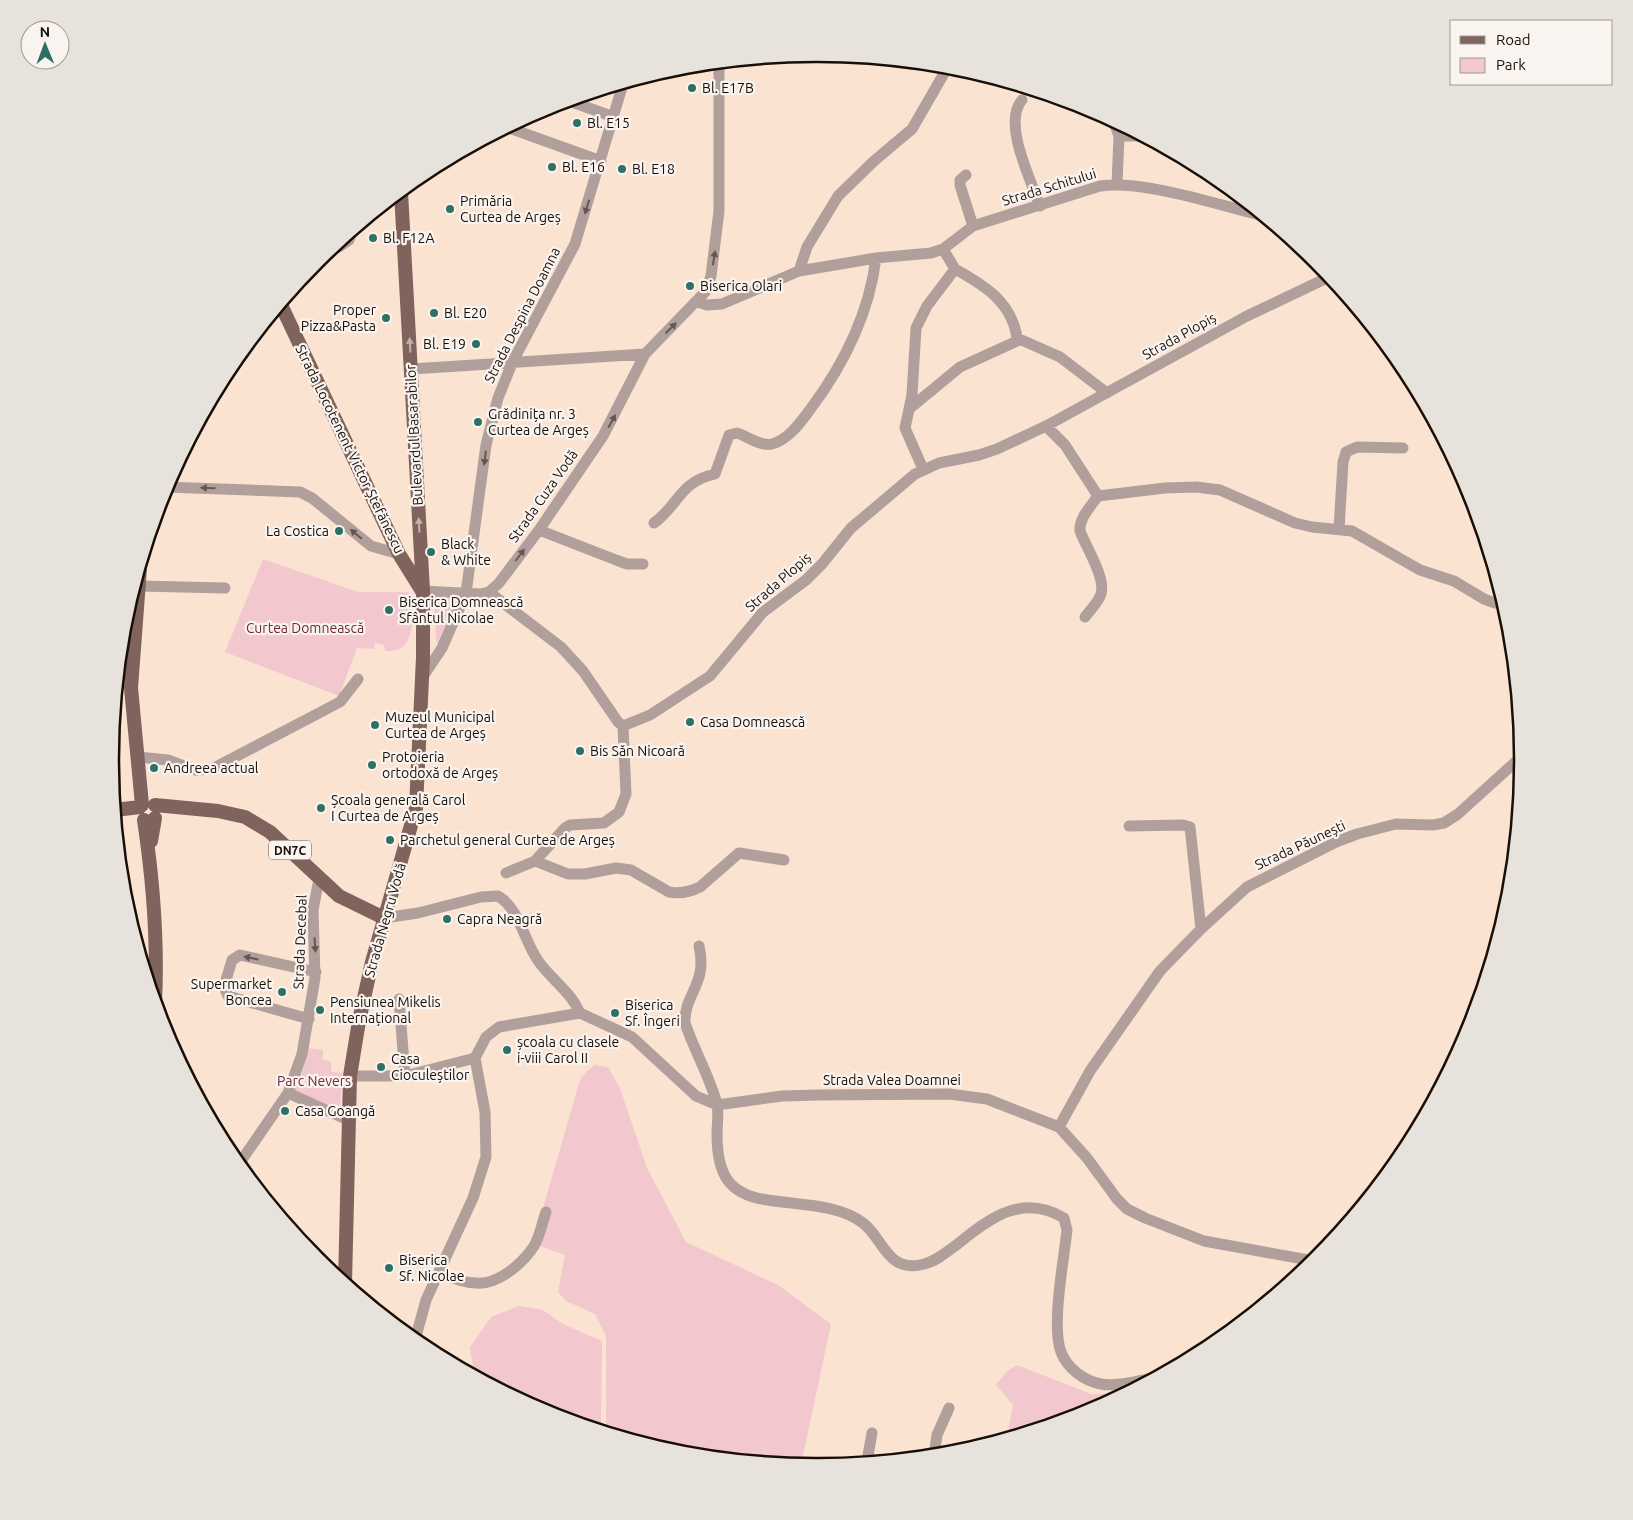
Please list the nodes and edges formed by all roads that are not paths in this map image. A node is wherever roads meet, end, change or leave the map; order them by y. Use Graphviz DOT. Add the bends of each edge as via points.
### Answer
graph roads {
  1 [pos="719,69"];
  2 [pos="944,74"];
  3 [pos="621,91"];
  4 [pos="1022,100"];
  5 [pos="580,105"];
  6 [pos="614,117"];
  7 [pos="516,131"];
  8 [pos="1117,131"];
  9 [pos="601,161"];
  10 [pos="966,174"];
  11 [pos="1117,184"];
  12 [pos="401,200"];
  13 [pos="1040,206"];
  14 [pos="1247,212"];
  15 [pos="974,226"];
  16 [pos="942,249"];
  17 [pos="876,258"];
  18 [pos="956,269"];
  19 [pos="799,271"];
  20 [pos="1322,280"];
  21 [pos="697,302"];
  22 [pos="283,310"];
  23 [pos="1018,338"];
  24 [pos="644,354"];
  25 [pos="513,362"];
  26 [pos="411,369"];
  27 [pos="1107,394"];
  28 [pos="909,409"];
  29 [pos="1046,426"];
  30 [pos="1403,448"];
  31 [pos="923,469"];
  32 [pos="175,487"];
  33 [pos="1098,496"];
  34 [pos="654,523"];
  35 [pos="1339,528"];
  36 [pos="539,530"];
  37 [pos="399,554"];
  38 [pos="643,564"];
  39 [pos="141,586"];
  40 [pos="225,588"];
  41 [pos="423,591"];
  42 [pos="489,592"];
  43 [pos="466,593"];
  44 [pos="138,601"];
  45 [pos="1496,603"];
  46 [pos="1085,617"];
  47 [pos="422,678"];
  48 [pos="358,679"];
  49 [pos="624,726"];
  50 [pos="138,757"];
  51 [pos="1514,763"];
  52 [pos="120,810"];
  53 [pos="148,811"];
  54 [pos="121,814"];
  55 [pos="1129,826"];
  56 [pos="784,860"];
  57 [pos="535,861"];
  58 [pos="506,873"];
  59 [pos="319,879"];
  60 [pos="384,918"];
  61 [pos="1201,928"];
  62 [pos="699,946"];
  63 [pos="316,972"];
  64 [pos="156,984"];
  65 [pos="399,999"];
  66 [pos="580,1013"];
  67 [pos="310,1019"];
  68 [pos="475,1058"];
  69 [pos="350,1076"];
  70 [pos="405,1076"];
  71 [pos="288,1093"];
  72 [pos="717,1105"];
  73 [pos="348,1120"];
  74 [pos="1058,1127"];
  75 [pos="244,1157"];
  76 [pos="546,1212"];
  77 [pos="1303,1259"];
  78 [pos="439,1272"];
  79 [pos="345,1273"];
  80 [pos="417,1331"];
  81 [pos="1134,1381"];
  82 [pos="949,1408"];
  83 [pos="872,1433"];
  84 [pos="935,1447"];
  85 [pos="868,1455"];
  21 -- 1 [label="street, Strada Cuza Vodă, one-way" via="709,284 720,211"];
  2 -- 19 [label="street" via="912,130 838,196 807,247"];
  3 -- 6 [label="street, Strada Despina Doamna"];
  4 -- 13 [label="street" via="1017,106 1014,125"];
  5 -- 6 [label="street"];
  6 -- 9 [label="street, Strada Despina Doamna"];
  7 -- 9 [label="street"];
  8 -- 11 [label="street"];
  9 -- 25 [label="street, Strada Despina Doamna, one-way" via="574,244"];
  10 -- 15 [label="street" via="960,185"];
  11 -- 13 [label="street, Strada Schitului" via="1100,186"];
  11 -- 14 [label="street, Strada Schitului" via="1143,187"];
  26 -- 12 [label="main road, Bulevardul Basarabilor, one-way"];
  13 -- 15 [label="street, Strada Schitului"];
  15 -- 16 [label="street, Strada Schitului"];
  16 -- 17 [label="street, Strada Schitului"];
  16 -- 18 [label="street"];
  17 -- 19 [label="street, Strada Schitului"];
  17 -- 34 [label="street" via="869,293 842,363 805,416 787,436 771,445 736,432 729,435 714,474 704,476 680,493 665,515"];
  18 -- 23 [label="street" via="996,295"];
  18 -- 28 [label="street" via="918,321"];
  19 -- 21 [label="street, Strada Schitului" via="722,304"];
  20 -- 27 [label="street, Strada Plopiș" via="1254,312"];
  24 -- 21 [label="street, Strada Cuza Vodă, one-way"];
  22 -- 37 [label="main road, Strada Locotenent Victor Ștefănescu"];
  23 -- 27 [label="street" via="1060,357"];
  23 -- 28 [label="street" via="960,366"];
  24 -- 25 [label="street"];
  36 -- 24 [label="street, Strada Cuza Vodă, one-way" via="607,430"];
  25 -- 26 [label="street"];
  25 -- 43 [label="street, Strada Despina Doamna, one-way" via="490,427"];
  41 -- 26 [label="main road, Bulevardul Basarabilor, one-way"];
  27 -- 29 [label="street, Strada Plopiș"];
  28 -- 31 [label="street" via="906,428"];
  29 -- 31 [label="street, Strada Plopiș" via="979,455"];
  29 -- 33 [label="street" via="1065,445"];
  30 -- 35 [label="street" via="1356,447 1346,452"];
  31 -- 49 [label="street, Strada Plopiș" via="857,522 822,564 763,612 710,676 650,715"];
  37 -- 32 [label="street, one-way" via="371,546 300,492"];
  33 -- 35 [label="street" via="1165,488 1220,490 1295,523 1325,529"];
  33 -- 46 [label="street" via="1080,526 1101,579 1100,595"];
  35 -- 45 [label="street" via="1352,531 1420,570 1454,581"];
  36 -- 38 [label="street" via="616,560"];
  42 -- 36 [label="street, Strada Cuza Vodă, one-way"];
  37 -- 41 [label="main road, Strada Locotenent Victor Ștefănescu"];
  39 -- 40 [label="street"];
  41 -- 43 [label="street"];
  41 -- 47 [label="main road, Bulevardul Basarabilor"];
  42 -- 43 [label="street"];
  42 -- 49 [label="street" via="561,647"];
  43 -- 47 [label="street, Strada Despina Doamna" via="442,648"];
  44 -- 50 [label="main road" via="130,688"];
  47 -- 60 [label="main road, Strada Negru Vodă" via="416,808"];
  48 -- 50 [label="street" via="340,702 212,770 195,770 168,760"];
  49 -- 57 [label="street" via="626,794 619,812 604,823 570,825"];
  50 -- 53 [label="main road"];
  51 -- 61 [label="street, Strada Păunești" via="1444,823 1396,824 1336,842 1248,887"];
  52 -- 53 [label="main road"];
  53 -- 54 [label="main road"];
  53 -- 59 [label="main road, DN7C" via="184,808 234,814 270,832"];
  53 -- 64 [label="main road"];
  55 -- 61 [label="street" via="1190,827"];
  56 -- 57 [label="street" via="739,853 700,886 675,893 631,870 616,868 568,874"];
  57 -- 58 [label="street"];
  59 -- 60 [label="main road, DN7C" via="339,896"];
  59 -- 63 [label="street, Strada Decebal, one-way" via="313,910"];
  60 -- 66 [label="street" via="418,914 481,897 498,896 516,918 538,961 569,995"];
  60 -- 69 [label="main road, Strada Negru Vodă" via="362,1003"];
  61 -- 74 [label="street, Strada Păunești" via="1160,972 1090,1071"];
  62 -- 72 [label="street" via="701,972 685,1023"];
  63 -- 67 [label="street, Strada Decebal"];
  63 -- 67 [label="street, one-way" via="237,956 232,960 224,987 228,996"];
  65 -- 70 [label="street"];
  66 -- 68 [label="street" via="499,1027 486,1037"];
  66 -- 72 [label="street" via="632,1037 696,1096"];
  67 -- 71 [label="street, Strada Decebal"];
  68 -- 70 [label="street"];
  68 -- 78 [label="street" via="486,1112 486,1156 473,1198"];
  69 -- 70 [label="street"];
  69 -- 73 [label="main road, Strada Negru Vodă"];
  71 -- 73 [label="street"];
  71 -- 75 [label="street, Strada Decebal"];
  72 -- 74 [label="street, Strada Valea Doamnei" via="810,1095 969,1095 994,1101"];
  72 -- 81 [label="street" via="719,1164 734,1187 765,1200 820,1207 848,1215 864,1223 885,1252 900,1263 922,1265 933,1261 978,1227 1019,1208 1033,1206 1064,1218 1067,1230 1058,1332 1061,1351 1066,1362 1088,1381 1103,1385"];
  73 -- 79 [label="main road, Strada Negru Vodă"];
  74 -- 77 [label="street, Strada Valea Doamnei" via="1127,1208 1169,1229 1204,1241"];
  76 -- 78 [label="street" via="533,1246 520,1262 491,1282 478,1284"];
  78 -- 80 [label="street" via="426,1300"];
  82 -- 84 [label="street"];
  83 -- 85 [label="street"];
}
